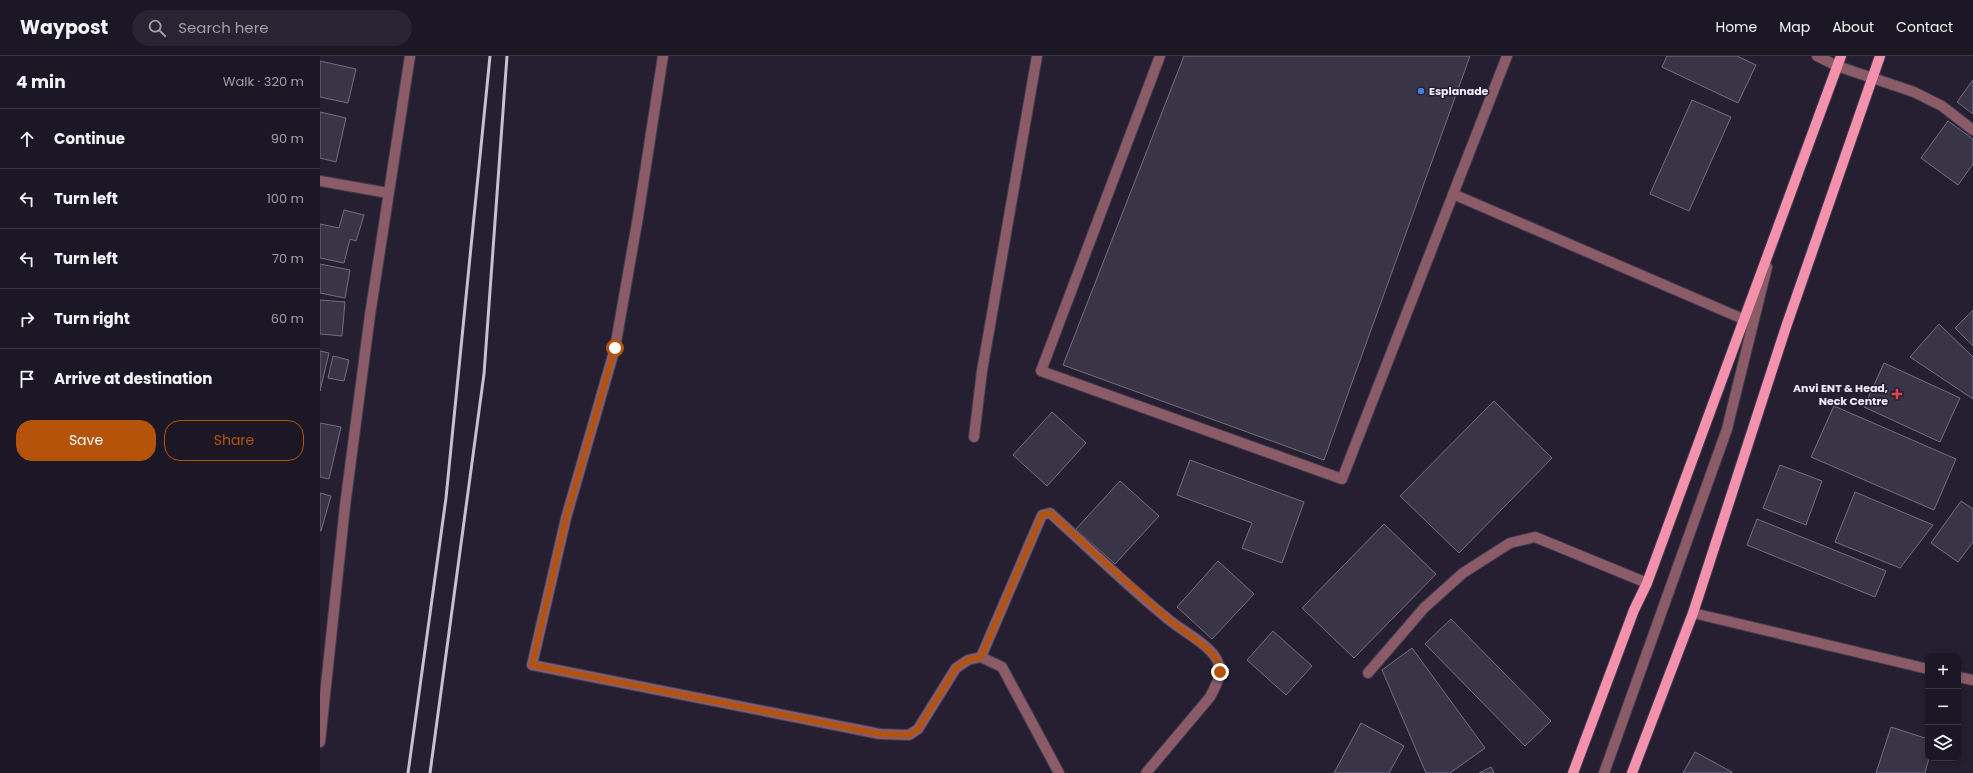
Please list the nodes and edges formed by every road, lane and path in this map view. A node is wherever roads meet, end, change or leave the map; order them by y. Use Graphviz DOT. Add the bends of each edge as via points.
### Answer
graph roads {
  1 [pos="410,56"];
  2 [pos="663,56"];
  3 [pos="1037,56"];
  4 [pos="1160,56"];
  5 [pos="1507,56"];
  6 [pos="1817,56"];
  7 [pos="1841,56"];
  8 [pos="1880,56"];
  9 [pos="1837,66"];
  10 [pos="1872,79"];
  11 [pos="1973,130"];
  12 [pos="320,181"];
  13 [pos="388,193"];
  14 [pos="1453,194"];
  15 [pos="1776,230"];
  16 [pos="1743,319"];
  17 [pos="974,437"];
  18 [pos="1647,583"];
  19 [pos="1694,612"];
  20 [pos="981,657"];
  21 [pos="1925,668"];
  22 [pos="1368,673"];
  23 [pos="1961,677"];
  24 [pos="1973,680"];
  25 [pos="320,742"];
  26 [pos="1059,773"];
  27 [pos="1146,773"];
  28 [pos="1573,773"];
  29 [pos="1604,773"];
  30 [pos="1632,773"];
  1 -- 13 [label="street"];
  2 -- 20 [label="street" via="615,348 566,518 532,665 880,734 909,735 918,729 956,668 968,660"];
  3 -- 17 [label="street" via="982,371"];
  4 -- 14 [label="street" via="1041,371 1342,479"];
  5 -- 14 [label="street"];
  6 -- 9 [label="street"];
  7 -- 9 [label="main road"];
  8 -- 10 [label="main road"];
  9 -- 10 [label="street"];
  9 -- 15 [label="main road"];
  10 -- 11 [label="street" via="1931,100"];
  10 -- 19 [label="main road" via="1786,327"];
  12 -- 13 [label="street"];
  13 -- 25 [label="street" via="345,506"];
  14 -- 16 [label="street"];
  15 -- 16 [label="main road"];
  15 -- 29 [label="street" via="1727,429"];
  16 -- 18 [label="main road"];
  18 -- 22 [label="street" via="1534,537 1510,542 1463,573 1424,608"];
  18 -- 28 [label="main road" via="1634,610"];
  19 -- 21 [label="street"];
  19 -- 30 [label="main road"];
  20 -- 26 [label="street" via="1002,667"];
  20 -- 27 [label="street" via="1042,515 1050,513 1168,619 1208,649 1217,660 1220,672 1210,697"];
  23 -- 24 [label="street"];
}
